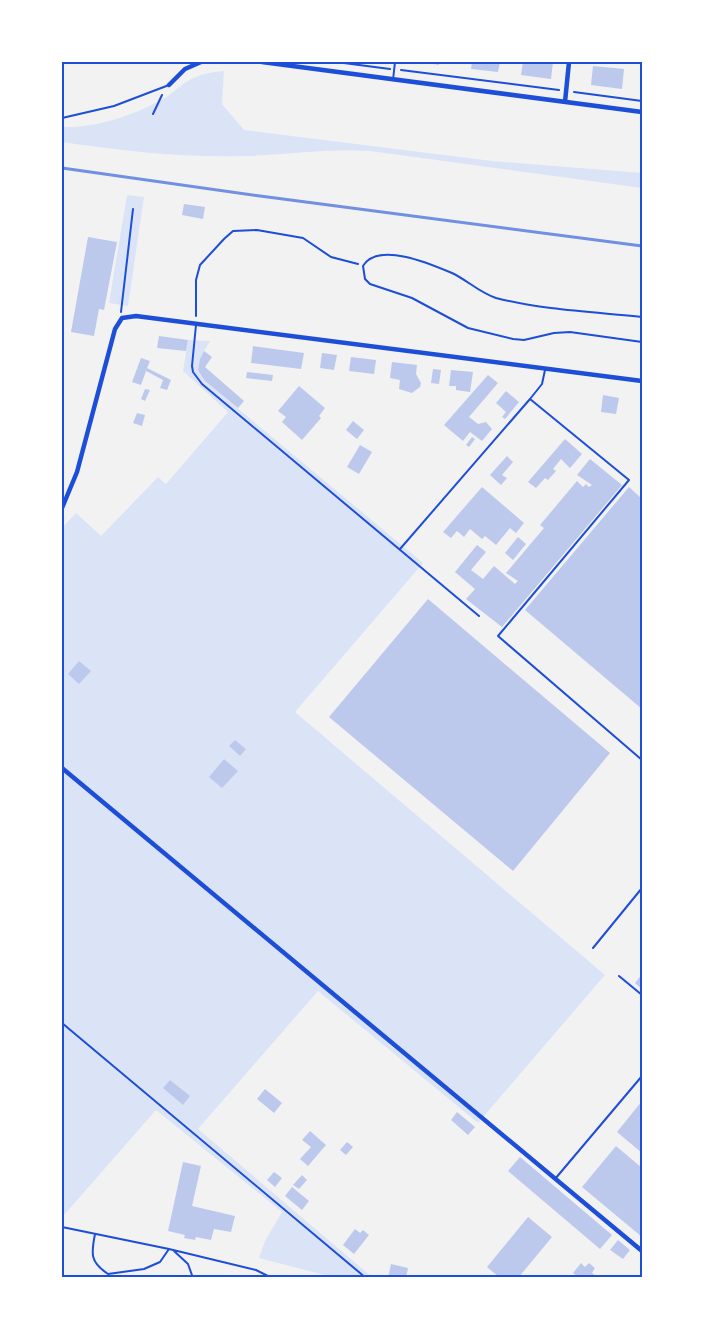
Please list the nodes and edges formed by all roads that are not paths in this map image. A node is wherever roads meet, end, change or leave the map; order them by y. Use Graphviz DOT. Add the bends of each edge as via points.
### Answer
graph roads {
  1 [pos="201,62"];
  2 [pos="262,62"];
  3 [pos="395,62"];
  4 [pos="569,62"];
  5 [pos="393,80"];
  6 [pos="169,85"];
  7 [pos="565,102"];
  8 [pos="642,112"];
  9 [pos="62,118"];
  10 [pos="642,317"];
  11 [pos="196,324"];
  12 [pos="642,342"];
  13 [pos="545,370"];
  14 [pos="642,381"];
  15 [pos="530,399"];
  16 [pos="62,508"];
  17 [pos="400,549"];
  18 [pos="479,616"];
  19 [pos="642,760"];
  20 [pos="62,768"];
  21 [pos="642,888"];
  22 [pos="593,948"];
  23 [pos="619,976"];
  24 [pos="642,995"];
  25 [pos="62,1023"];
  26 [pos="642,1076"];
  27 [pos="555,1179"];
  28 [pos="62,1227"];
  29 [pos="95,1234"];
  30 [pos="169,1249"];
  31 [pos="642,1251"];
  32 [pos="193,1278"];
  33 [pos="272,1278"];
  34 [pos="366,1278"];
  1 -- 6 [label="street" via="185,69"];
  2 -- 5 [label="street"];
  3 -- 5 [label="lane"];
  4 -- 7 [label="street"];
  5 -- 7 [label="street"];
  6 -- 9 [label="lane" via="114,106"];
  7 -- 8 [label="street"];
  10 -- 12 [label="lane" via="493,297 451,273 386,253 371,257 363,266 370,284 412,298 484,333 524,340 570,332"];
  11 -- 13 [label="street"];
  11 -- 16 [label="street" via="136,316 122,318 115,328 77,472"];
  11 -- 17 [label="lane" via="192,366 202,384"];
  13 -- 14 [label="street"];
  13 -- 15 [label="lane" via="542,384"];
  15 -- 17 [label="lane"];
  15 -- 19 [label="lane" via="629,480 498,636"];
  17 -- 18 [label="lane"];
  20 -- 27 [label="street"];
  21 -- 22 [label="lane"];
  23 -- 24 [label="lane"];
  25 -- 34 [label="lane"];
  26 -- 27 [label="lane"];
  27 -- 31 [label="street"];
  28 -- 29 [label="lane"];
  29 -- 30 [label="lane"];
  29 -- 30 [label="lane" via="91,1253 97,1266 108,1274 144,1269 160,1262"];
  30 -- 32 [label="lane" via="182,1257"];
  30 -- 33 [label="lane" via="256,1270"];
}
